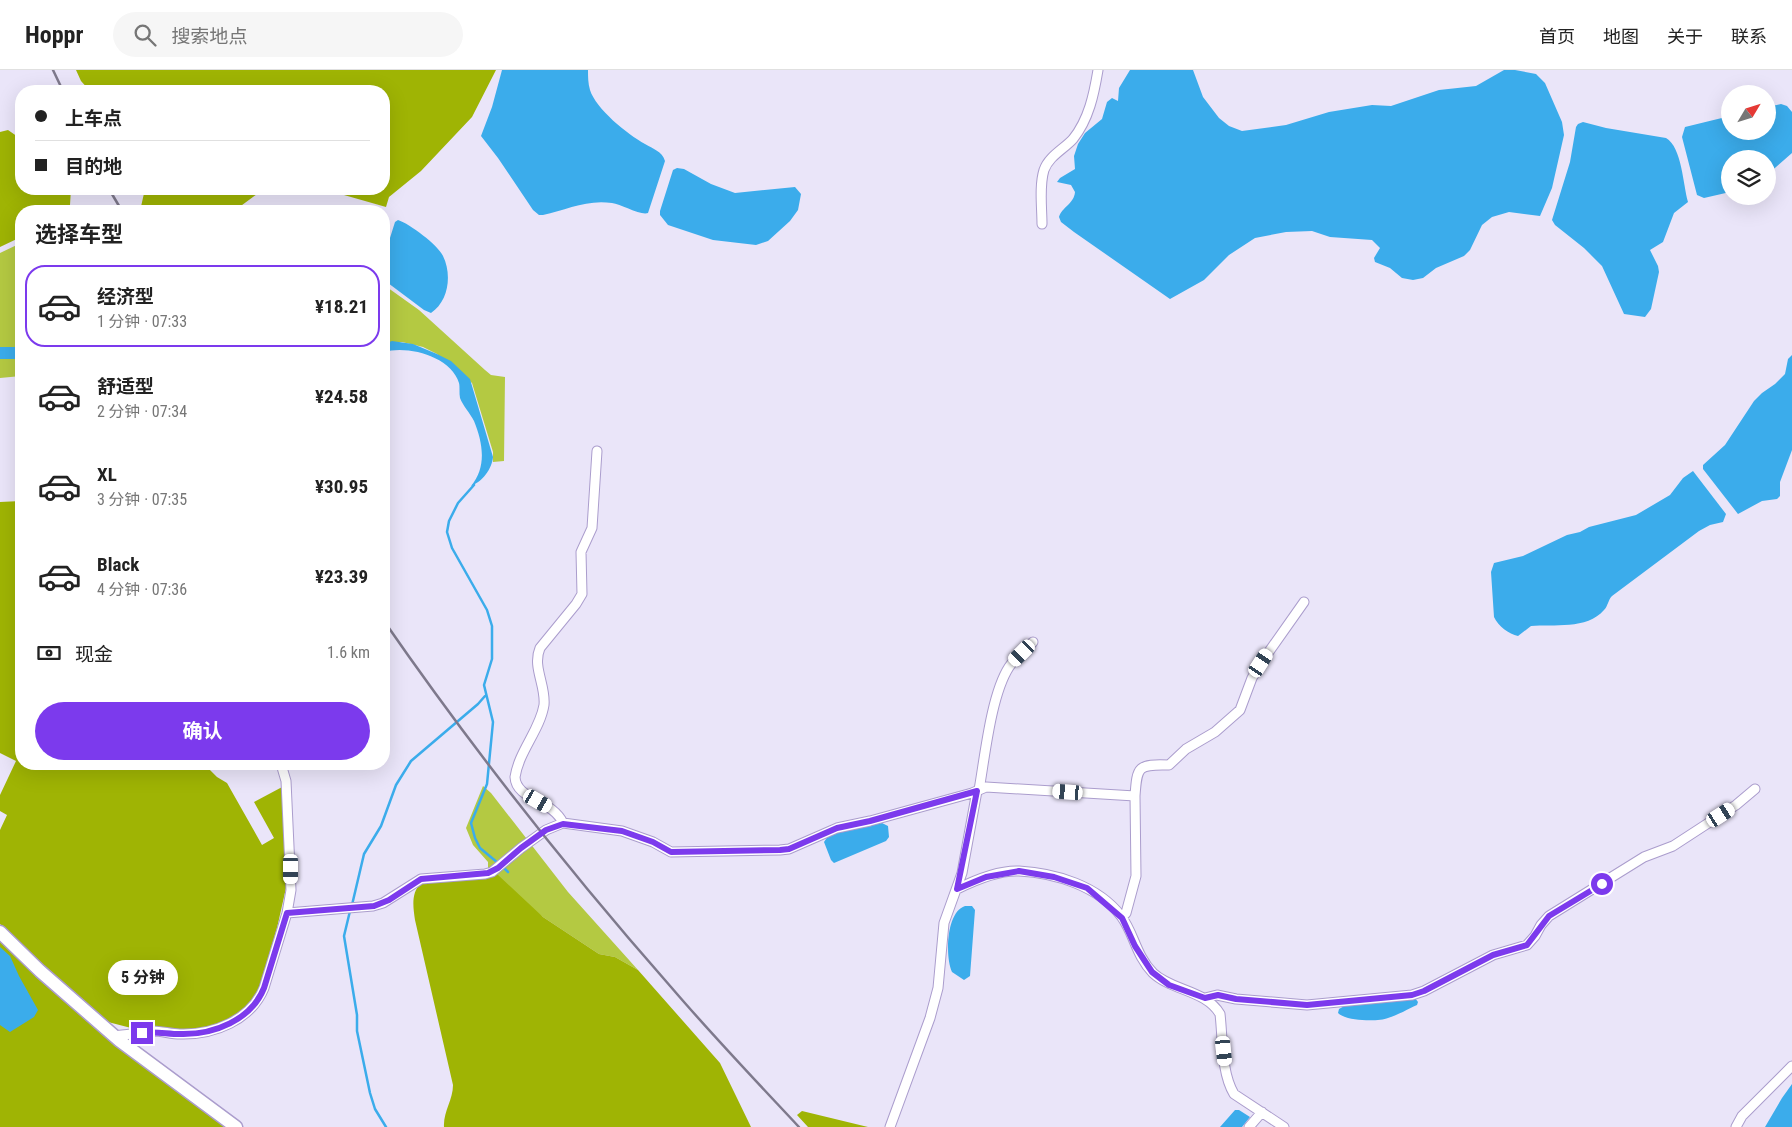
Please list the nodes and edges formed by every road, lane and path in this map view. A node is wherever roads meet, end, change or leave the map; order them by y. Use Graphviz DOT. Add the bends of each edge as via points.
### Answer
graph roads {
  1 [pos="1098,70"];
  2 [pos="1042,224"];
  3 [pos="597,451"];
  4 [pos="1304,602"];
  5 [pos="1033,642"];
  6 [pos="283,770"];
  7 [pos="1755,789"];
  8 [pos="978,790"];
  9 [pos="1135,796"];
  10 [pos="563,824"];
  11 [pos="957,889"];
  12 [pos="287,913"];
  13 [pos="1122,918"];
  14 [pos="0,932"];
  15 [pos="1205,998"];
  16 [pos="114,1036"];
  17 [pos="1792,1066"];
  18 [pos="1262,1112"];
  19 [pos="236,1127"];
  20 [pos="890,1127"];
  21 [pos="1249,1127"];
  22 [pos="1284,1127"];
  23 [pos="1736,1127"];
  1 -- 2 [label="street" via="1085,118 1075,135 1045,168"];
  3 -- 10 [label="street" via="592,528 581,552 582,594 537,655 544,696 543,711 515,777 520,791 555,810"];
  4 -- 9 [label="street" via="1252,678 1240,710 1169,765 1148,764 1140,768"];
  5 -- 8 [label="street" via="1011,664 1005,675 993,712"];
  6 -- 12 [label="street" via="291,869"];
  7 -- 15 [label="street" via="1673,846 1644,857 1549,916 1527,945 1493,955 1424,991 1412,995 1307,1005 1218,995"];
  8 -- 9 [label="street" via="991,787"];
  8 -- 10 [label="street" via="837,828 780,850 671,852 622,831"];
  8 -- 11 [label="street"];
  9 -- 13 [label="street" via="1136,878"];
  10 -- 12 [label="street" via="546,830 488,873 421,879 374,906"];
  11 -- 13 [label="street" via="980,879 1012,872 1045,875 1087,888"];
  11 -- 20 [label="street" via="945,917 941,973 930,1018"];
  12 -- 16 [label="street" via="262,993 240,1018 208,1031 181,1034 155,1031"];
  13 -- 15 [label="street" via="1152,972 1169,985"];
  14 -- 16 [label="street"];
  15 -- 18 [label="street" via="1220,1014 1230,1089"];
  16 -- 19 [label="street"];
  17 -- 23 [label="street" via="1742,1116"];
  18 -- 21 [label="street"];
  18 -- 22 [label="street"];
}
